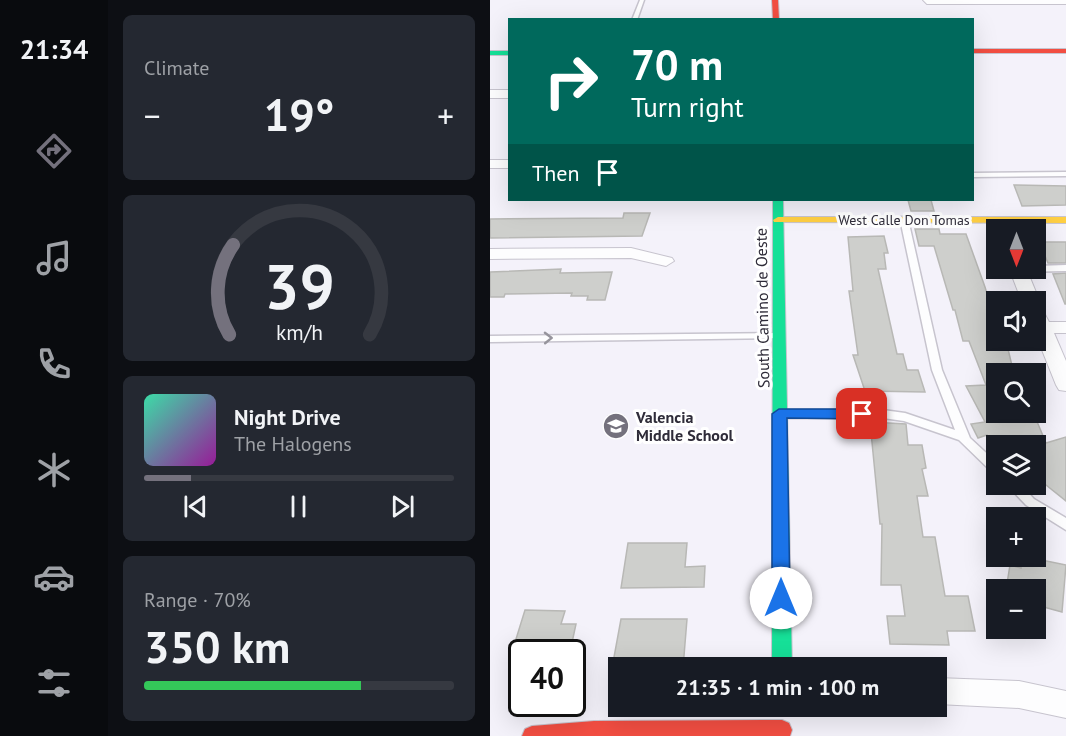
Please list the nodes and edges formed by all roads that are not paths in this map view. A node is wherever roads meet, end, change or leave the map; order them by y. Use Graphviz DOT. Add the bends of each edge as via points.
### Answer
graph roads {
  1 [pos="642,0"];
  2 [pos="775,0"];
  3 [pos="1066,1"];
  4 [pos="927,4"];
  5 [pos="635,18"];
  6 [pos="776,18"];
  7 [pos="974,51"];
  8 [pos="1066,51"];
  9 [pos="490,53"];
  10 [pos="508,53"];
  11 [pos="490,94"];
  12 [pos="508,94"];
  13 [pos="490,164"];
  14 [pos="508,164"];
  15 [pos="1066,174"];
  16 [pos="974,175"];
  17 [pos="778,201"];
  18 [pos="904,219"];
  19 [pos="1066,219"];
  20 [pos="778,220"];
  21 [pos="1046,221"];
  22 [pos="986,224"];
  23 [pos="490,254"];
  24 [pos="666,261"];
  25 [pos="1046,268"];
  26 [pos="1066,268"];
  27 [pos="1046,322"];
  28 [pos="1066,327"];
  29 [pos="779,336"];
  30 [pos="1046,337"];
  31 [pos="490,339"];
  32 [pos="1066,385"];
  33 [pos="779,414"];
  34 [pos="964,437"];
  35 [pos="986,459"];
  36 [pos="1023,495"];
  37 [pos="1066,525"];
  38 [pos="782,657"];
  39 [pos="947,691"];
  40 [pos="1066,705"];
  41 [pos="782,727"];
  42 [pos="532,736"];
  1 -- 5 [label="lane"];
  2 -- 6 [label="street"];
  3 -- 4 [label="street"];
  7 -- 8 [label="street"];
  9 -- 10 [label="street"];
  11 -- 12 [label="street"];
  13 -- 14 [label="street"];
  15 -- 16 [label="lane"];
  17 -- 20 [label="street, South Camino de Oeste"];
  18 -- 20 [label="street, West Calle Don Tomas"];
  18 -- 22 [label="street, West Calle Don Tomas"];
  18 -- 34 [label="lane" via="937,370"];
  19 -- 21 [label="street, West Calle Don Tomas"];
  20 -- 29 [label="street, South Camino de Oeste"];
  23 -- 24 [label="street" via="631,253"];
  25 -- 26 [label="lane"];
  27 -- 28 [label="street"];
  31 -- 29 [label="lane, one-way"];
  29 -- 33 [label="street, South Camino de Oeste"];
  30 -- 32 [label="street"];
  33 -- 34 [label="lane" via="894,415"];
  33 -- 38 [label="street, South Camino de Oeste"];
  34 -- 35 [label="lane"];
  36 -- 37 [label="lane"];
  39 -- 40 [label="street" via="986,692"];
  41 -- 42 [label="street"];
}
